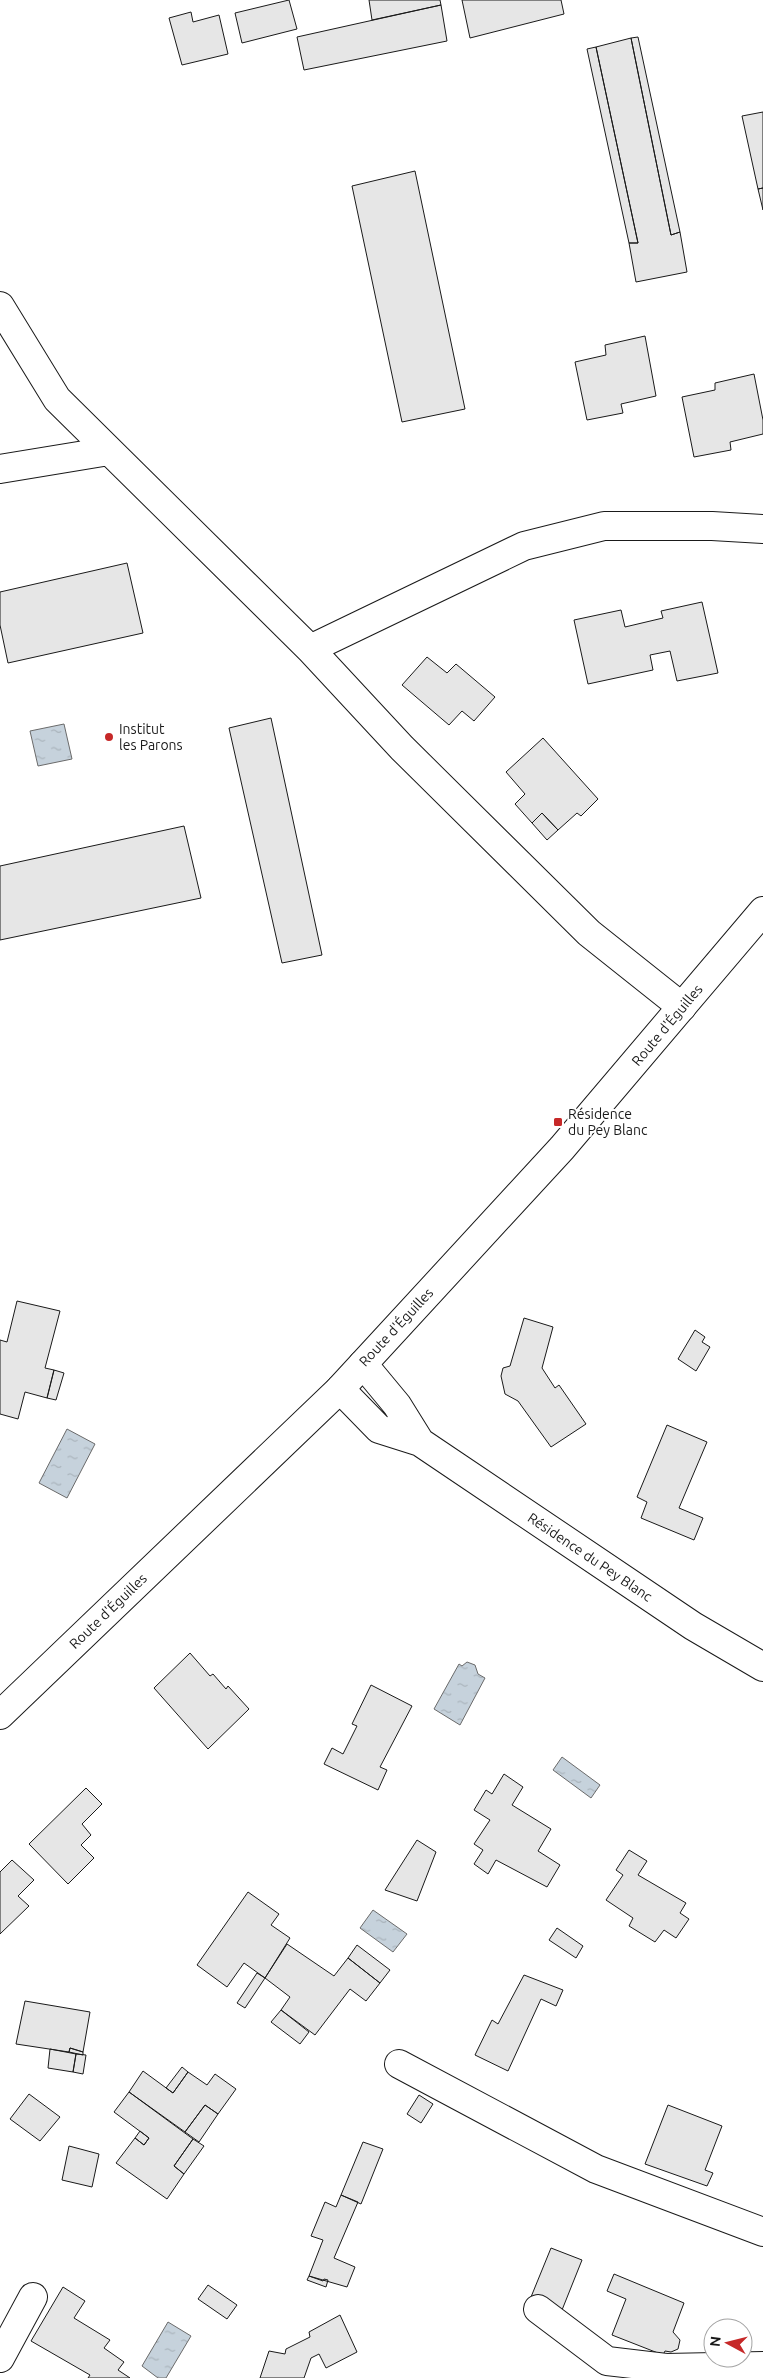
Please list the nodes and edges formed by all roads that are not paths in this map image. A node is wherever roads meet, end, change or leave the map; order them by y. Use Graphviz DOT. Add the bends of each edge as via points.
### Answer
graph roads {
  1 [pos="0,306"];
  2 [pos="109,450"];
  3 [pos="0,468"];
  4 [pos="763,529"];
  5 [pos="310,648"];
  6 [pos="763,911"];
  7 [pos="682,1007"];
  8 [pos="362,1364"];
  9 [pos="340,1389"];
  10 [pos="420,1442"];
  11 [pos="763,1667"];
  12 [pos="0,1715"];
  13 [pos="399,2064"];
  14 [pos="763,2232"];
  15 [pos="33,2297"];
  16 [pos="538,2309"];
  17 [pos="0,2358"];
  18 [pos="763,2366"];
  1 -- 2 [label="street" via="57,399"];
  2 -- 3 [label="street"];
  2 -- 5 [label="street"];
  4 -- 5 [label="street" via="604,526 524,546"];
  5 -- 7 [label="street" via="402,748 582,926"];
  6 -- 7 [label="street, Route d'Éguilles"];
  7 -- 8 [label="street, Route d'Éguilles" via="562,1148"];
  8 -- 9 [label="street, Route d'Éguilles"];
  8 -- 10 [label="street, Résidence du Pey Blanc" via="397,1405"];
  9 -- 10 [label="street, Résidence du Pey Blanc" via="379,1429"];
  9 -- 12 [label="street, Route d'Éguilles"];
  10 -- 11 [label="street, Résidence du Pey Blanc" via="693,1626"];
  13 -- 14 [label="street" via="596,2169"];
  15 -- 17 [label="street"];
  16 -- 18 [label="street" via="607,2361 666,2368"];
}
